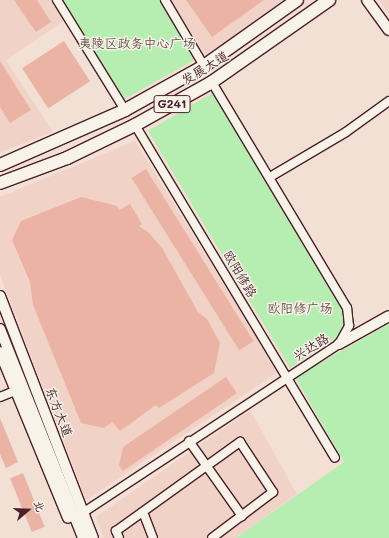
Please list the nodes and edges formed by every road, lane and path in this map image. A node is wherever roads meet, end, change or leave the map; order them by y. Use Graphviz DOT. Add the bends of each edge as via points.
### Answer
graph roads {
  1 [pos="57,0"];
  2 [pos="165,0"];
  3 [pos="297,0"];
  4 [pos="329,0"];
  5 [pos="367,0"];
  6 [pos="389,30"];
  7 [pos="204,66"];
  8 [pos="212,82"];
  9 [pos="389,101"];
  10 [pos="125,110"];
  11 [pos="135,125"];
  12 [pos="0,165"];
  13 [pos="270,178"];
  14 [pos="0,183"];
  15 [pos="0,296"];
  16 [pos="389,308"];
  17 [pos="0,312"];
  18 [pos="389,316"];
  19 [pos="0,329"];
  20 [pos="347,332"];
  21 [pos="339,344"];
  22 [pos="0,352"];
  23 [pos="288,375"];
  24 [pos="15,391"];
  25 [pos="0,397"];
  26 [pos="189,441"];
  27 [pos="336,458"];
  28 [pos="207,466"];
  29 [pos="84,512"];
  30 [pos="143,512"];
  31 [pos="242,516"];
  32 [pos="77,538"];
  33 [pos="83,538"];
  34 [pos="89,538"];
  35 [pos="93,538"];
  36 [pos="119,538"];
  37 [pos="153,538"];
  38 [pos="212,538"];
  1 -- 10 [label="street"];
  2 -- 7 [label="street"];
  3 -- 7 [label="highway, 发展大道 / G241"];
  4 -- 8 [label="highway, 发展大道 / G241"];
  5 -- 6 [label="main road"];
  7 -- 10 [label="highway, 发展大道 / G241"];
  8 -- 11 [label="highway, 发展大道 / G241"];
  8 -- 13 [label="street, 兴达路"];
  9 -- 13 [label="street" via="346,132"];
  10 -- 12 [label="highway, 发展大道 / G241" via="60,141"];
  11 -- 14 [label="highway, 发展大道 / G241" via="67,158"];
  11 -- 23 [label="street, 欧阳修路"];
  13 -- 20 [label="street, 兴达路" via="347,308 350,318"];
  15 -- 29 [label="main road, 东方大道"];
  16 -- 20 [label="main road"];
  17 -- 34 [label="main road"];
  18 -- 21 [label="main road"];
  19 -- 33 [label="main road"];
  20 -- 21 [label="street, 兴达路"];
  21 -- 23 [label="street, 兴达路"];
  22 -- 24 [label="main road"];
  23 -- 26 [label="street, 兴达路"];
  23 -- 27 [label="street, 欧阳修路"];
  24 -- 25 [label="street"];
  24 -- 32 [label="main road"];
  26 -- 28 [label="street"];
  26 -- 29 [label="street, 兴达路"];
  28 -- 30 [label="street"];
  28 -- 31 [label="street"];
  28 -- 38 [label="street" via="240,442 273,488 270,496"];
  29 -- 35 [label="main road, 东方大道"];
  30 -- 36 [label="street" via="116,531"];
  30 -- 37 [label="street"];
}
